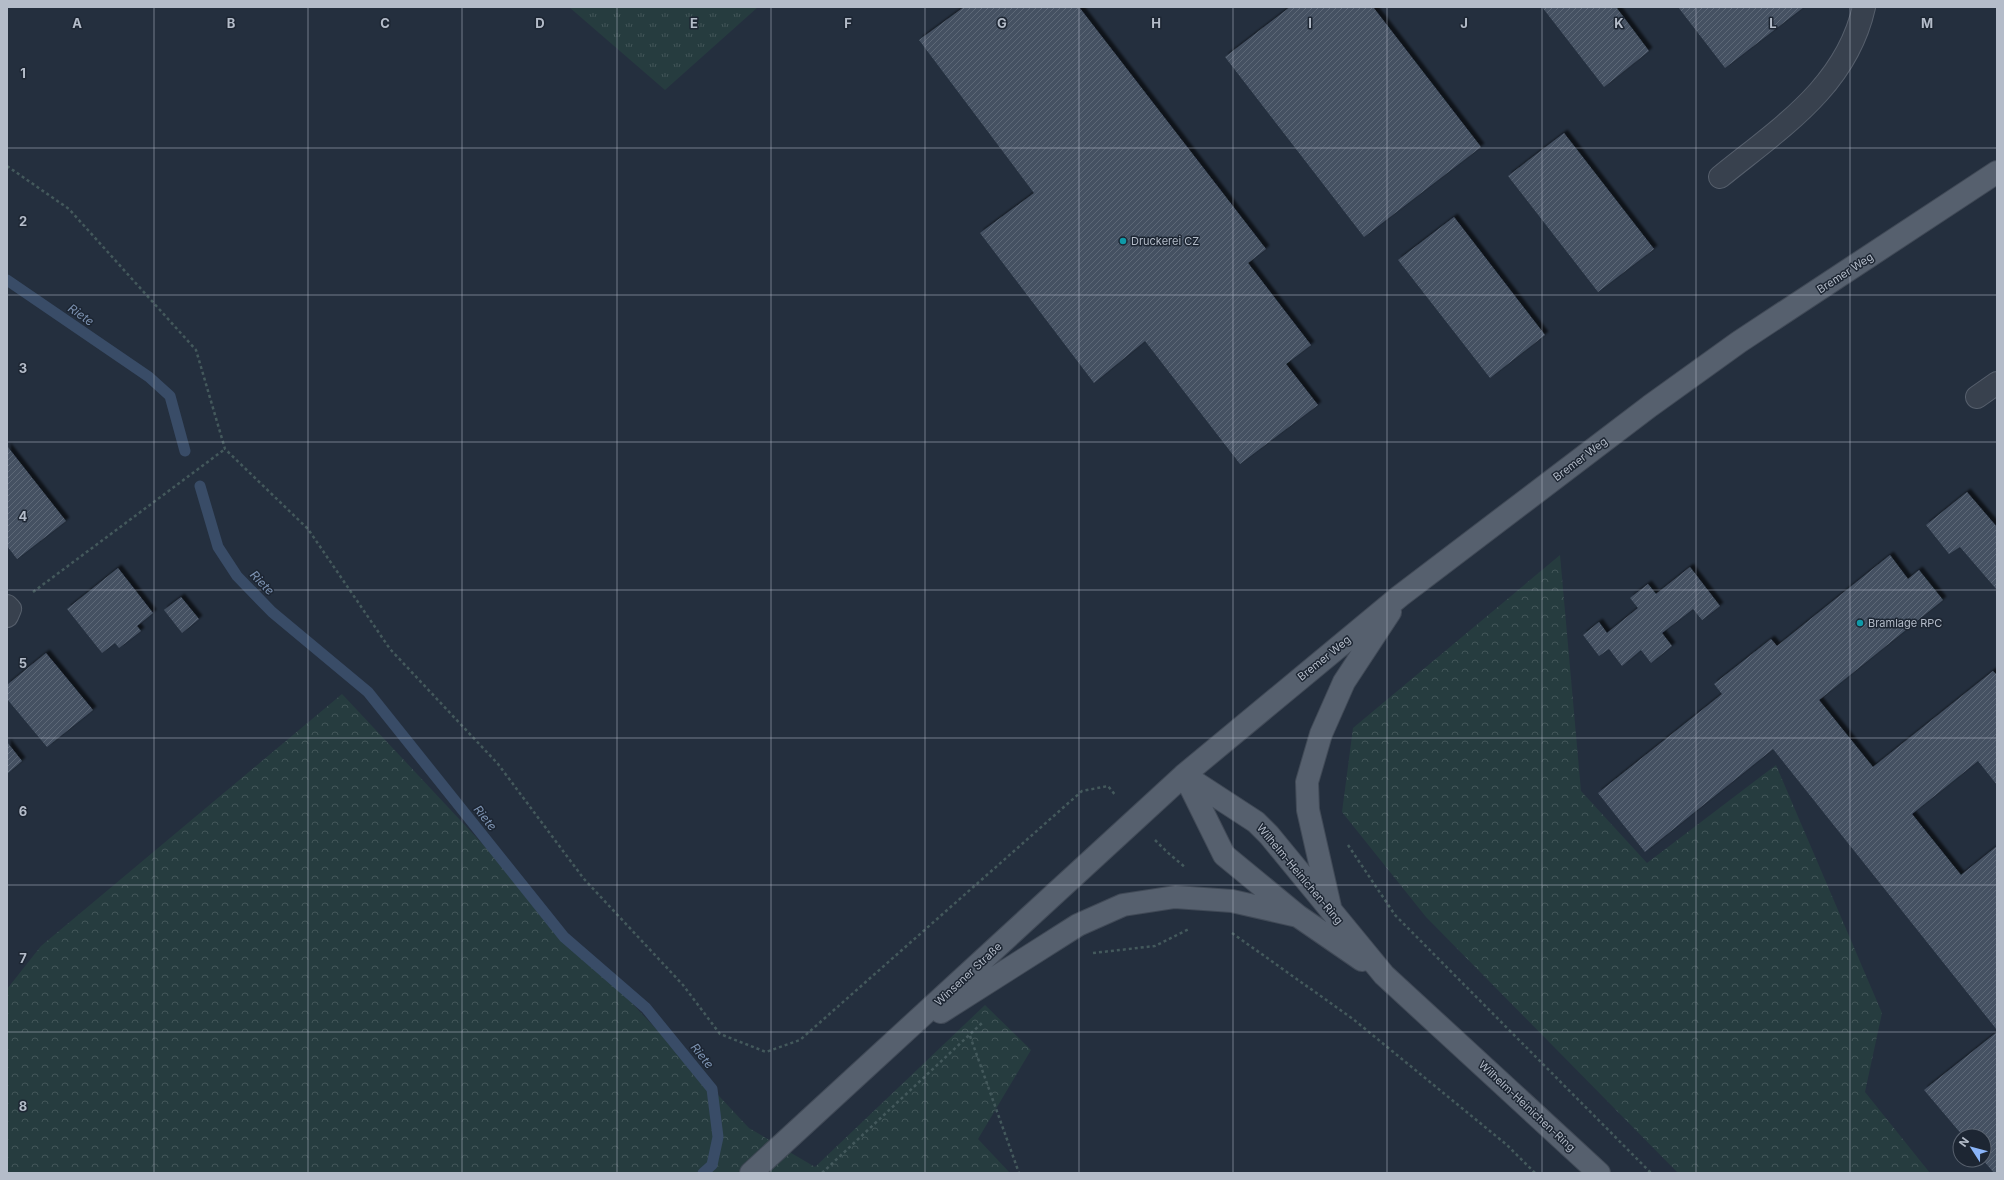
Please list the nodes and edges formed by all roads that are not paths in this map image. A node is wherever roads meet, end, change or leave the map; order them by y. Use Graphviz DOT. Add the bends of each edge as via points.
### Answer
graph roads {
  1 [pos="1864,7"];
  2 [pos="1997,172"];
  3 [pos="1720,177"];
  4 [pos="1997,383"];
  5 [pos="1976,397"];
  6 [pos="1400,596"];
  7 [pos="1184,775"];
  8 [pos="1331,910"];
  9 [pos="1298,916"];
  10 [pos="1384,975"];
  11 [pos="893,1043"];
  12 [pos="751,1173"];
  13 [pos="1599,1173"];
  1 -- 3 [label="lane" via="1846,58 1828,83 1802,110"];
  2 -- 6 [label="main road, Bremer Weg" via="1733,346"];
  4 -- 5 [label="lane"];
  6 -- 7 [label="main road, Bremer Weg"];
  6 -- 8 [label="main road" via="1344,682 1321,734 1307,782 1308,810"];
  7 -- 8 [label="main road, Wilhelm-Heinichen-Ring" via="1256,822"];
  7 -- 9 [label="main road, Wilhelm-Heinichen-Ring" via="1224,855"];
  7 -- 11 [label="main road, Winsener Straße"];
  8 -- 10 [label="main road, Wilhelm-Heinichen-Ring"];
  9 -- 10 [label="main road, Wilhelm-Heinichen-Ring"];
  9 -- 11 [label="main road" via="1232,901 1175,897 1123,905 1078,925"];
  10 -- 13 [label="main road, Wilhelm-Heinichen-Ring"];
  11 -- 12 [label="main road, Winsener Straße"];
}
